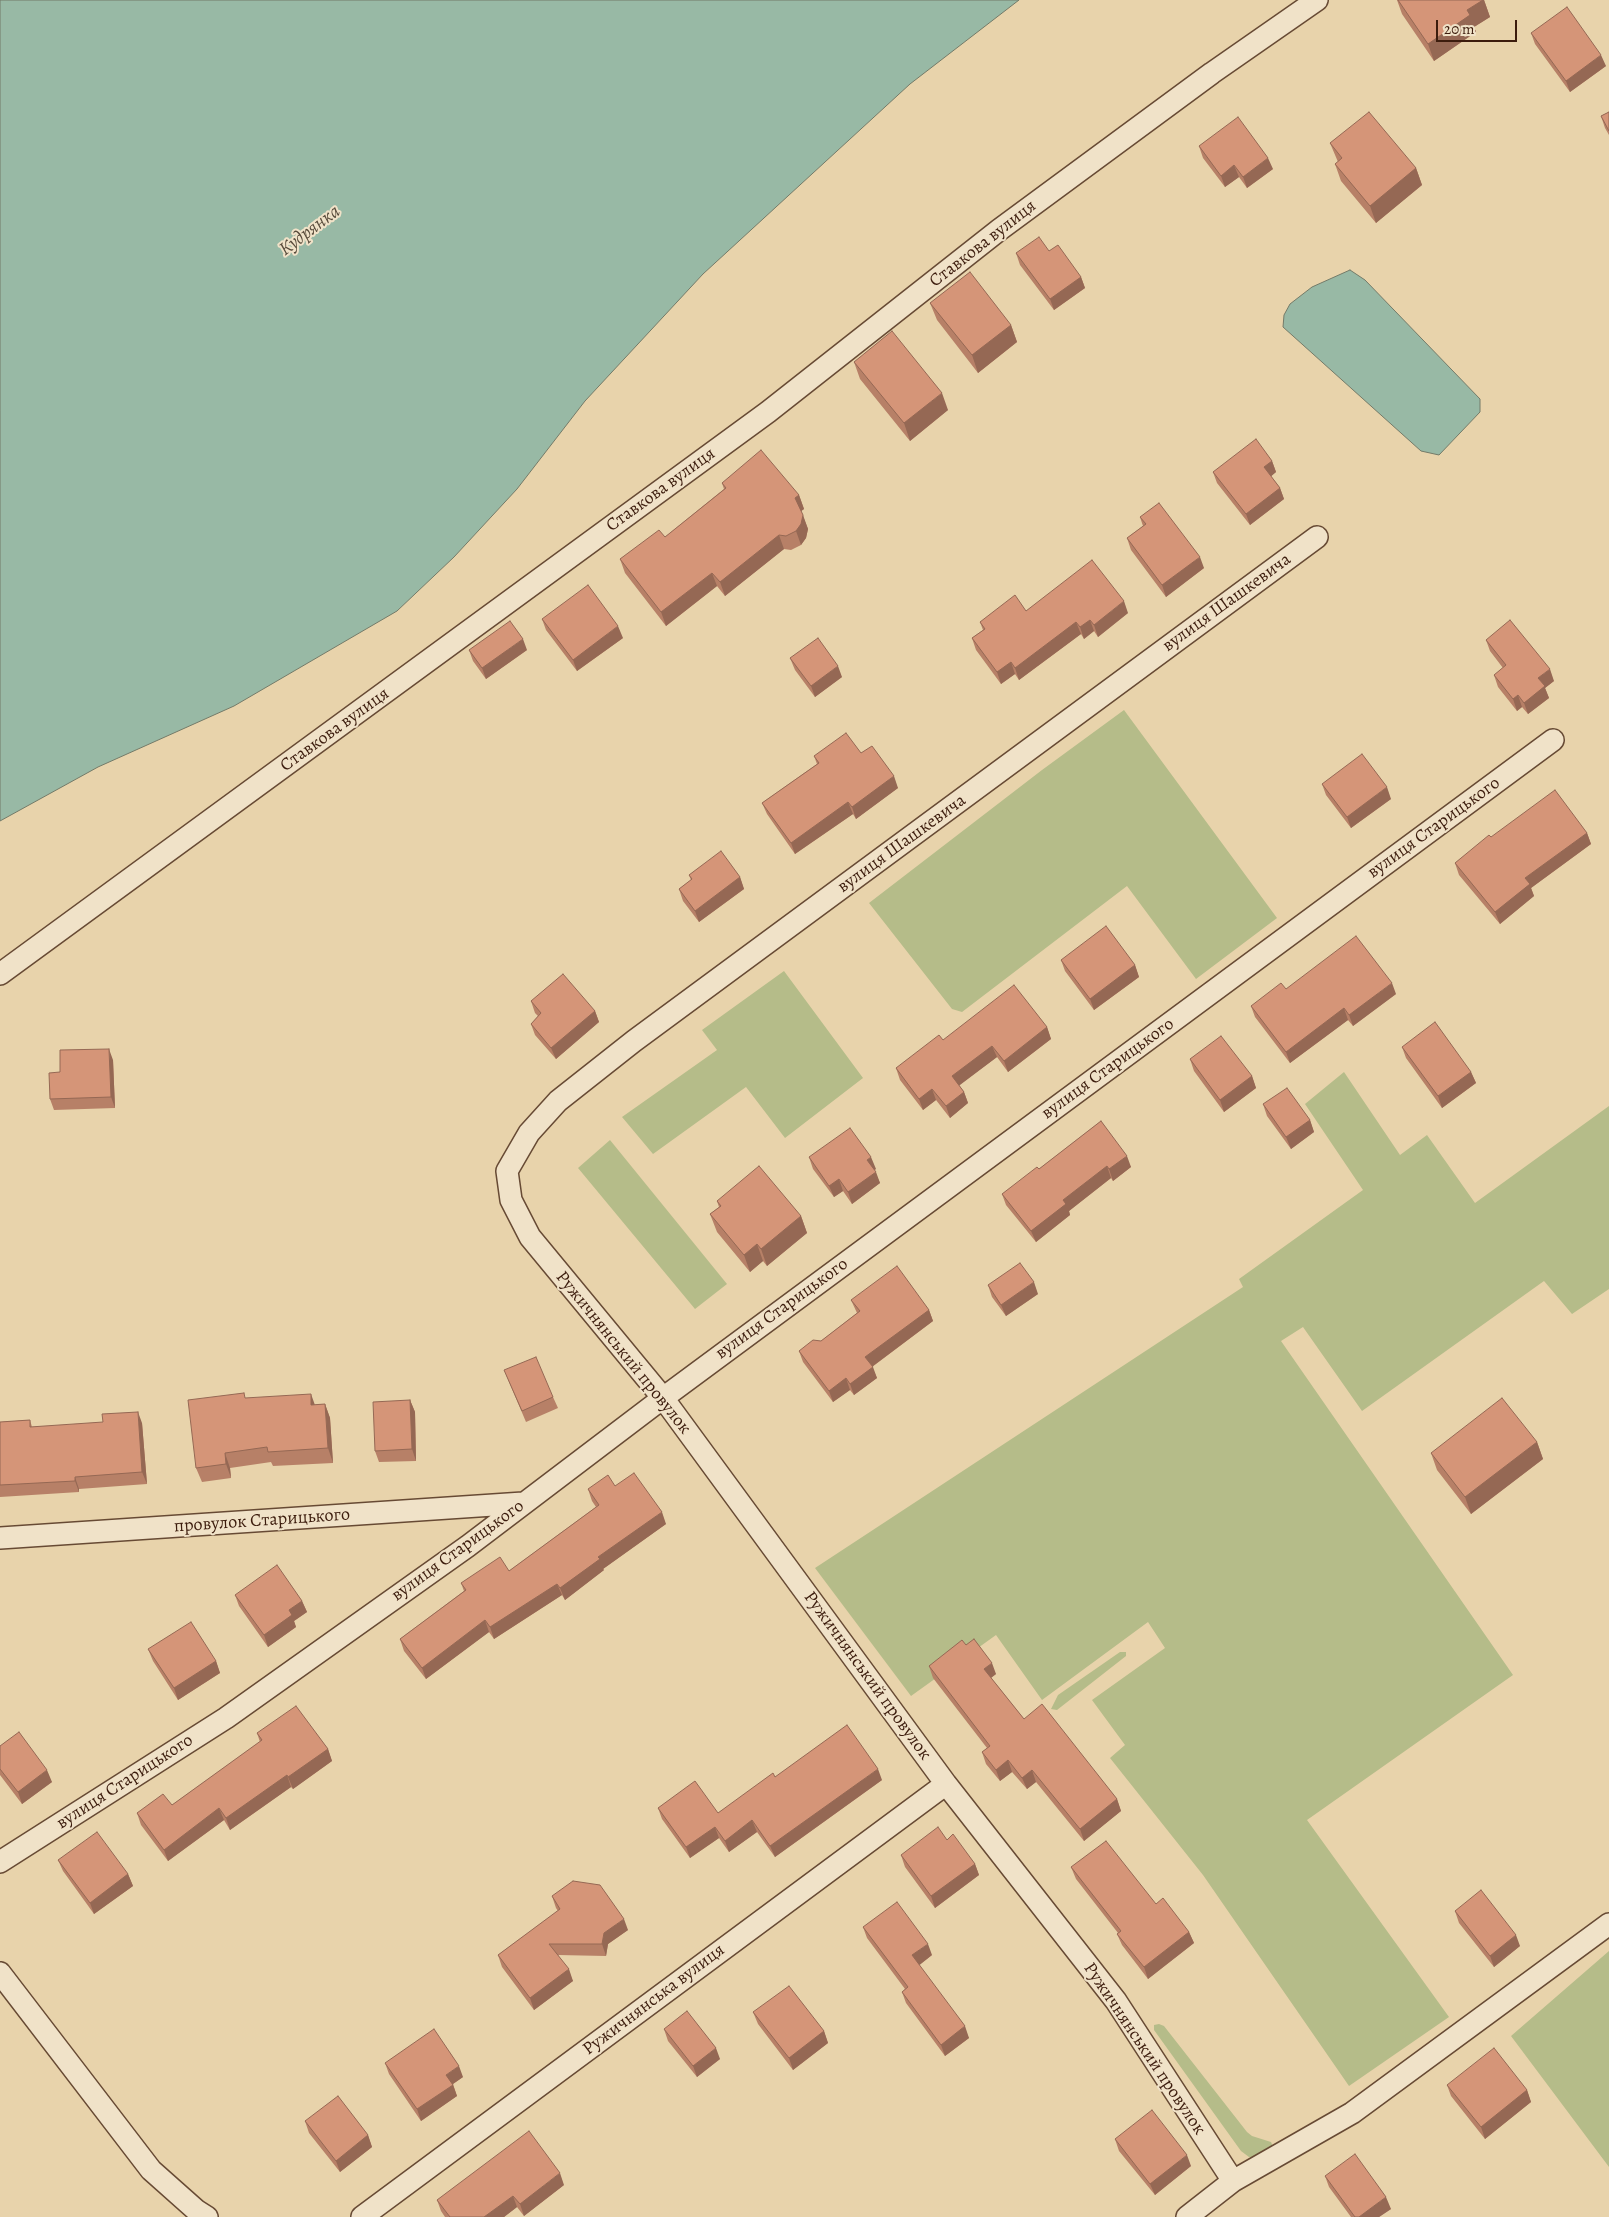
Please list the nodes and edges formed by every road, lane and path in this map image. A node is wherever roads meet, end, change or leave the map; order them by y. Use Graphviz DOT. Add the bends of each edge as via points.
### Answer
graph roads {
  1 [pos="1317,0"];
  2 [pos="1317,537"];
  3 [pos="1553,740"];
  4 [pos="0,974"];
  5 [pos="507,1171"];
  6 [pos="662,1398"];
  7 [pos="523,1504"];
  8 [pos="448,1508"];
  9 [pos="0,1538"];
  10 [pos="468,1546"];
  11 [pos="946,1784"];
  12 [pos="0,1862"];
  13 [pos="1609,1924"];
  14 [pos="0,1973"];
  15 [pos="1233,2182"];
  16 [pos="207,2217"];
  17 [pos="362,2217"];
  18 [pos="1186,2217"];
  1 -- 4 [label="street, Ставкова вулиця" via="999,230 760,418"];
  2 -- 5 [label="street, вулиця Шашкевича" via="634,1041 558,1102 529,1133"];
  3 -- 6 [label="street, вулиця Старицького"];
  5 -- 6 [label="street, Ружичнянський провулок" via="511,1200 530,1237"];
  6 -- 7 [label="street, вулиця Старицького"];
  6 -- 11 [label="street, Ружичнянський провулок"];
  7 -- 8 [label="street, провулок Старицького"];
  7 -- 10 [label="street, вулиця Старицького"];
  8 -- 9 [label="street, провулок Старицького"];
  8 -- 10 [label="street" via="463,1521 468,1532"];
  10 -- 12 [label="street, вулиця Старицького" via="226,1718"];
  11 -- 15 [label="street, Ружичнянський провулок" via="1116,2001"];
  11 -- 17 [label="street, Ружичнянська вулиця"];
  13 -- 15 [label="street" via="1352,2113"];
  14 -- 16 [label="street" via="151,2170"];
  15 -- 18 [label="street"];
}
